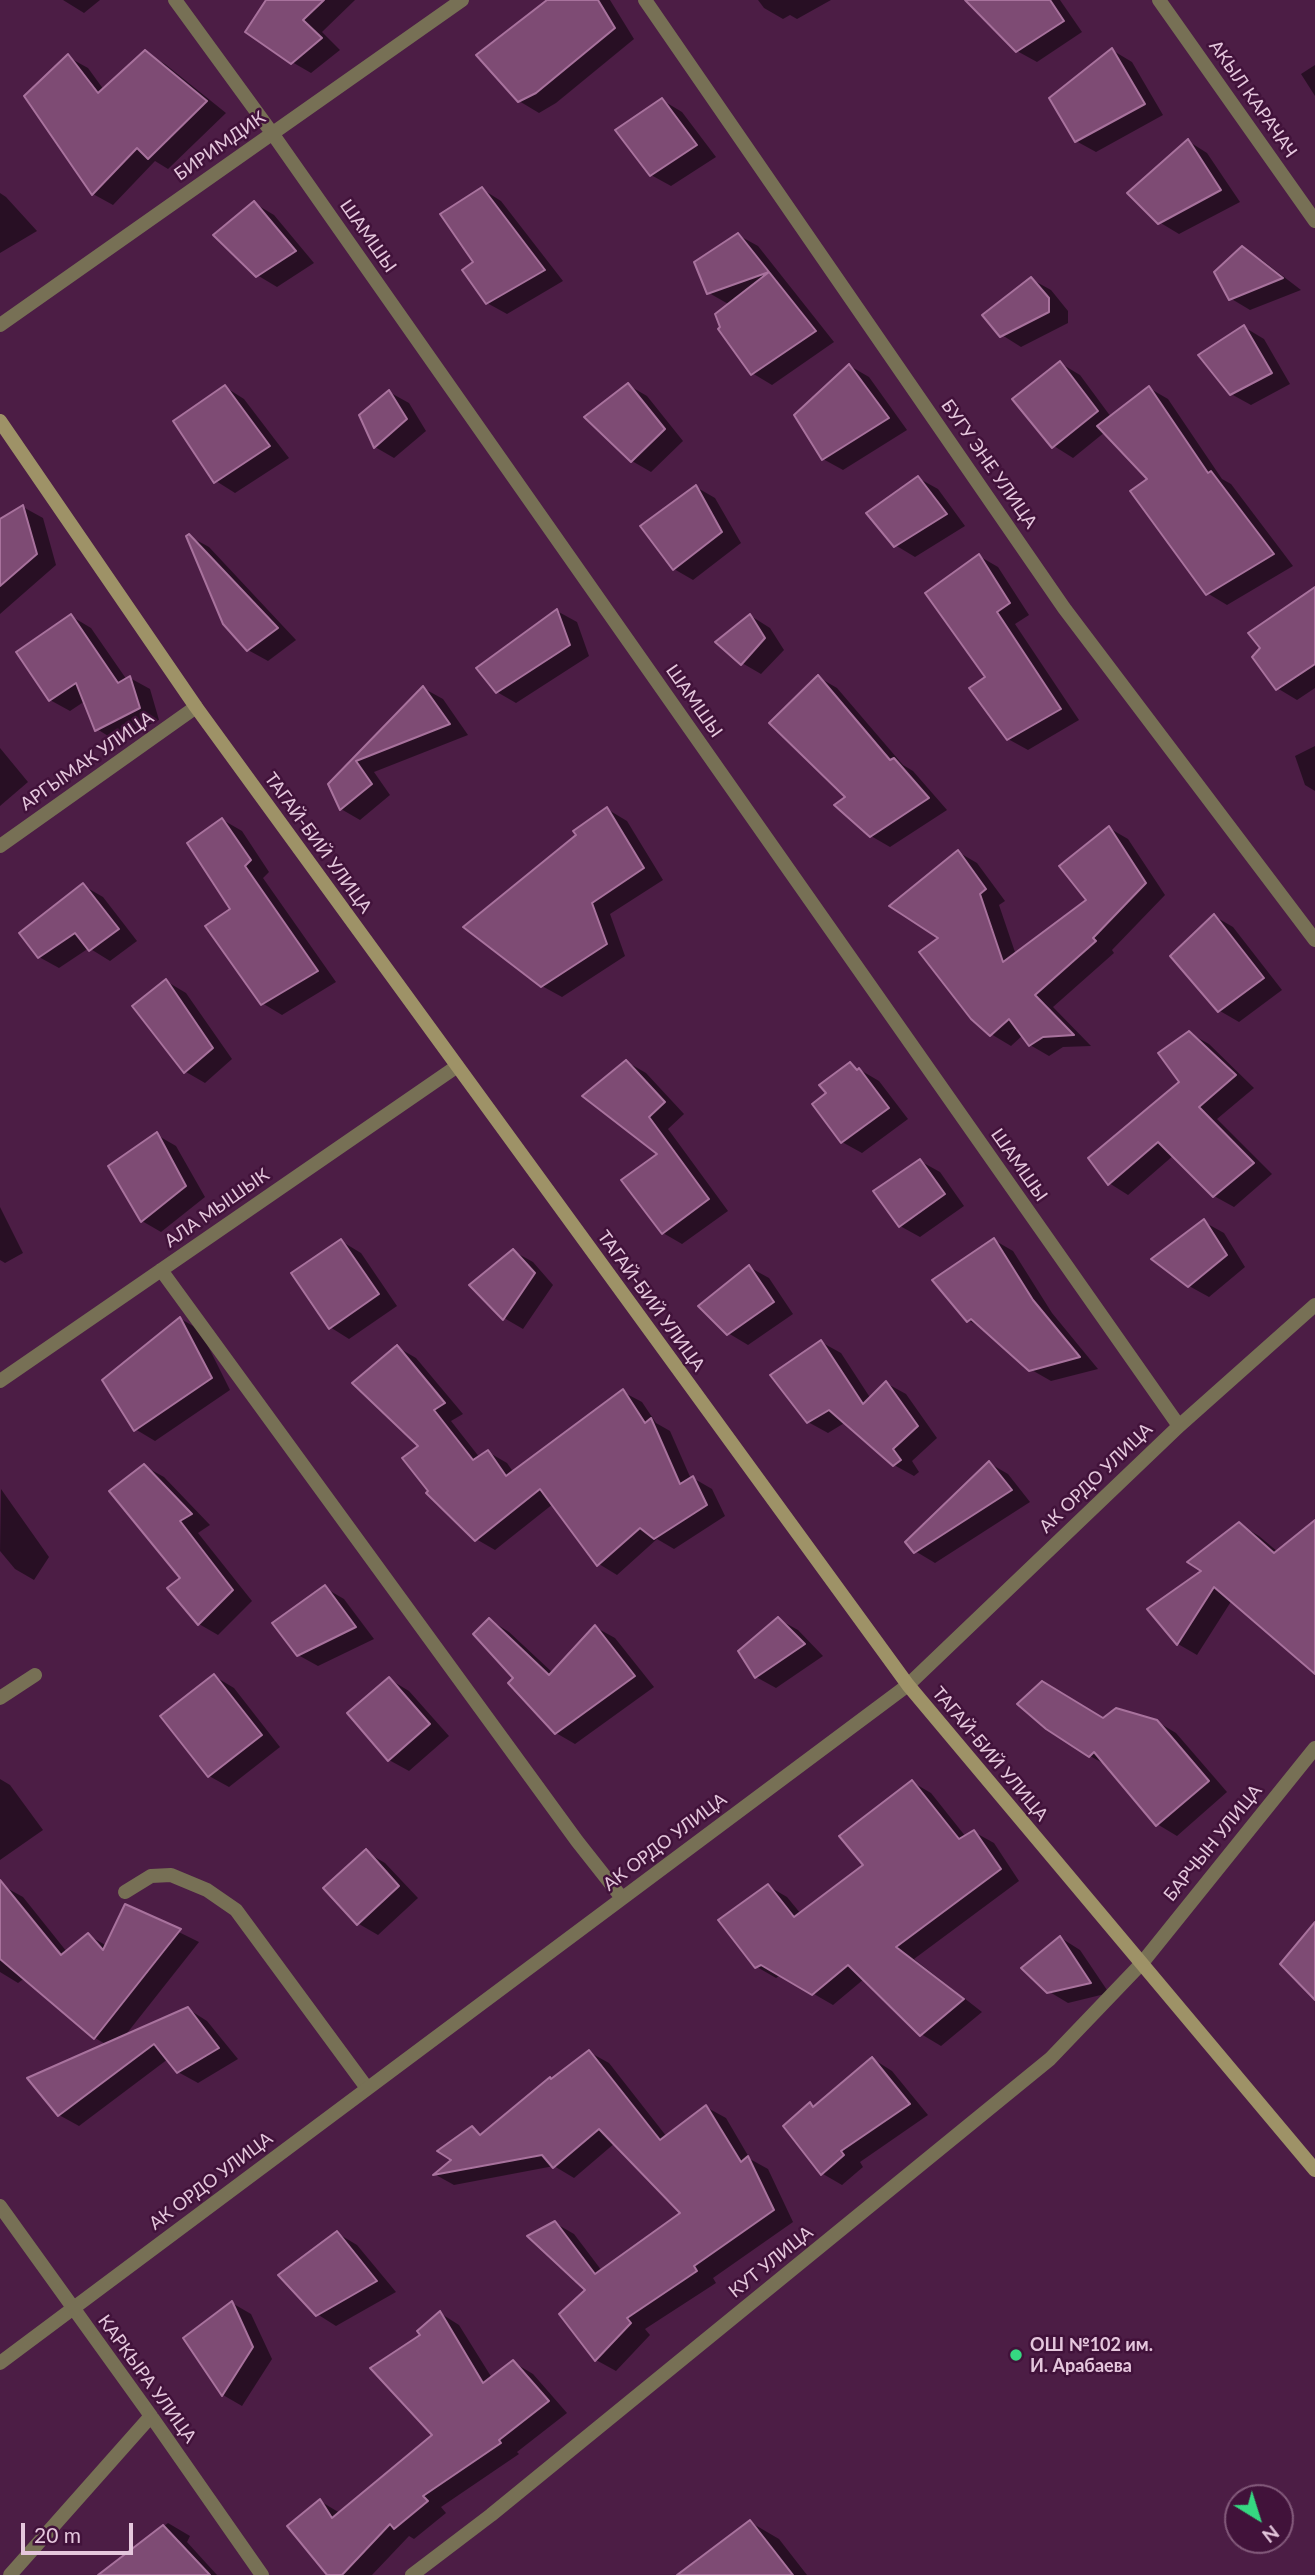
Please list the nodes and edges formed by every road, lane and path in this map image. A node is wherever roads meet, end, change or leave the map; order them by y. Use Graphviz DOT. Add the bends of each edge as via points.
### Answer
graph roads {
  1 [pos="175,0"];
  2 [pos="462,0"];
  3 [pos="645,0"];
  4 [pos="1159,0"];
  5 [pos="272,133"];
  6 [pos="1315,221"];
  7 [pos="0,325"];
  8 [pos="0,421"];
  9 [pos="196,707"];
  10 [pos="0,846"];
  11 [pos="1315,940"];
  12 [pos="456,1067"];
  13 [pos="161,1270"];
  14 [pos="1315,1305"];
  15 [pos="0,1381"];
  16 [pos="1178,1426"];
  17 [pos="35,1675"];
  18 [pos="908,1685"];
  19 [pos="0,1698"];
  20 [pos="1315,1748"];
  21 [pos="125,1892"];
  22 [pos="622,1898"];
  23 [pos="1142,1963"];
  24 [pos="367,2088"];
  25 [pos="1315,2170"];
  26 [pos="0,2206"];
  27 [pos="74,2308"];
  28 [pos="0,2363"];
  29 [pos="152,2416"];
  30 [pos="10,2575"];
  31 [pos="262,2575"];
  32 [pos="412,2575"];
  1 -- 5 [label="street, ШАМШЫ"];
  2 -- 5 [label="street, БИРИМДИК"];
  3 -- 11 [label="street, БУГУ ЭНЕ УЛИЦА" via="1064,608"];
  4 -- 6 [label="street, АКЫЛ КАРАЧАЧ"];
  5 -- 7 [label="street, БИРИМДИК"];
  5 -- 16 [label="street, ШАМШЫ"];
  8 -- 9 [label="street, ТАГАЙ-БИЙ УЛИЦА"];
  9 -- 10 [label="street, АРГЫМАК УЛИЦА"];
  9 -- 12 [label="street, ТАГАЙ-БИЙ УЛИЦА"];
  12 -- 13 [label="street, АЛА МЫШЫК"];
  12 -- 18 [label="street, ТАГАЙ-БИЙ УЛИЦА"];
  13 -- 15 [label="street, АЛА МЫШЫК"];
  13 -- 22 [label="street"];
  14 -- 16 [label="street, АК ОРДО УЛИЦА"];
  16 -- 18 [label="street, АК ОРДО УЛИЦА"];
  17 -- 19 [label="street"];
  18 -- 22 [label="street, АК ОРДО УЛИЦА"];
  18 -- 23 [label="street, ТАГАЙ-БИЙ УЛИЦА"];
  20 -- 23 [label="street, БАРЧЫН УЛИЦА"];
  21 -- 24 [label="street" via="150,1876 172,1875 207,1890 236,1910"];
  22 -- 24 [label="street, АК ОРДО УЛИЦА"];
  23 -- 25 [label="street, ТАГАЙ-БИЙ УЛИЦА"];
  23 -- 32 [label="street, КУТ УЛИЦА" via="1050,2059"];
  24 -- 27 [label="street, АК ОРДО УЛИЦА"];
  26 -- 27 [label="street, КАРКЫРА УЛИЦА"];
  27 -- 28 [label="street, АК ОРДО УЛИЦА"];
  27 -- 29 [label="street, КАРКЫРА УЛИЦА"];
  29 -- 30 [label="street"];
  29 -- 31 [label="street, КАРКЫРА УЛИЦА"];
}
